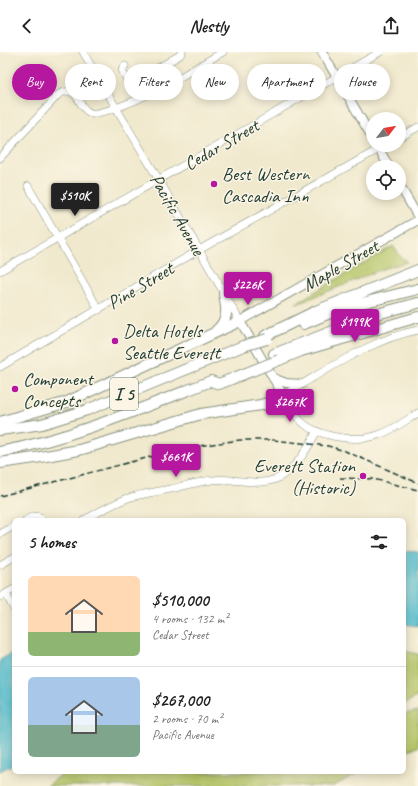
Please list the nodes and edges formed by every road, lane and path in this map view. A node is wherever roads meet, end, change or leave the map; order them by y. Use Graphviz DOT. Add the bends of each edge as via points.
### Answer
graph roads {
  1 [pos="182,52"];
  2 [pos="223,52"];
  3 [pos="322,52"];
  4 [pos="380,52"];
  5 [pos="85,55"];
  6 [pos="164,64"];
  7 [pos="359,64"];
  8 [pos="334,73"];
  9 [pos="334,78"];
  10 [pos="350,100"];
  11 [pos="116,107"];
  12 [pos="366,127"];
  13 [pos="418,127"];
  14 [pos="406,134"];
  15 [pos="370,152"];
  16 [pos="0,158"];
  17 [pos="159,180"];
  18 [pos="28,186"];
  19 [pos="406,197"];
  20 [pos="418,219"];
  21 [pos="59,237"];
  22 [pos="199,250"];
  23 [pos="418,270"];
  24 [pos="0,271"];
  25 [pos="418,289"];
  26 [pos="224,294"];
  27 [pos="418,303"];
  28 [pos="99,310"];
  29 [pos="418,316"];
  30 [pos="240,322"];
  31 [pos="418,330"];
  32 [pos="211,336"];
  33 [pos="266,337"];
  34 [pos="276,357"];
  35 [pos="266,365"];
  36 [pos="0,367"];
  37 [pos="273,378"];
  38 [pos="211,382"];
  39 [pos="302,384"];
  40 [pos="283,395"];
  41 [pos="418,413"];
  42 [pos="0,422"];
  43 [pos="0,430"];
  44 [pos="317,431"];
  45 [pos="0,452"];
  46 [pos="0,463"];
  47 [pos="30,518"];
  48 [pos="41,518"];
  49 [pos="88,518"];
  50 [pos="12,527"];
  51 [pos="0,534"];
  52 [pos="12,558"];
  53 [pos="0,565"];
  54 [pos="12,590"];
  55 [pos="3,595"];
  56 [pos="12,606"];
  1 -- 6 [label="street"];
  2 -- 11 [label="street" via="157,89"];
  3 -- 8 [label="main road"];
  4 -- 7 [label="street, Cedar Street"];
  5 -- 11 [label="street, Pacific Avenue"];
  9 -- 17 [label="street, Cedar Street"];
  10 -- 12 [label="main road"];
  11 -- 16 [label="street" via="90,113 77,96 65,91 59,94"];
  11 -- 17 [label="street, Pacific Avenue"];
  13 -- 14 [label="street"];
  15 -- 22 [label="street, Pine Street"];
  17 -- 21 [label="street, Cedar Street"];
  17 -- 22 [label="street, Pacific Avenue"];
  18 -- 21 [label="street"];
  19 -- 20 [label="main road"];
  20 -- 30 [label="main road, Maple Street"];
  21 -- 24 [label="street, Cedar Street"];
  21 -- 28 [label="street"];
  22 -- 26 [label="street, Pacific Avenue"];
  22 -- 28 [label="street, Pine Street"];
  23 -- 33 [label="highway" via="322,308"];
  25 -- 33 [label="highway, I 5" via="342,308"];
  26 -- 30 [label="street, Pacific Avenue"];
  26 -- 32 [label="highway" via="226,318"];
  27 -- 34 [label="highway, I 5" via="378,314"];
  28 -- 36 [label="street, Pine Street"];
  29 -- 34 [label="highway"];
  30 -- 32 [label="highway"];
  30 -- 35 [label="main road, Pacific Avenue"];
  31 -- 39 [label="street" via="373,345"];
  32 -- 42 [label="highway" via="67,402"];
  33 -- 43 [label="highway, I 5, bridge" via="87,410 42,424"];
  34 -- 35 [label="highway, bridge"];
  34 -- 38 [label="highway, I 5"];
  35 -- 37 [label="main road, Pacific Avenue"];
  35 -- 38 [label="highway, bridge" via="219,384"];
  37 -- 39 [label="main road" via="286,384"];
  37 -- 40 [label="main road, Pacific Avenue"];
  38 -- 45 [label="highway, I 5" via="70,434"];
  39 -- 40 [label="street"];
  40 -- 44 [label="street, Pacific Avenue" via="298,418"];
  40 -- 46 [label="highway" via="261,405 197,416 79,450"];
  41 -- 44 [label="street, Pacific Avenue" via="386,432 367,438 336,437"];
  44 -- 49 [label="street" via="306,452 275,479 257,482 212,480 128,498"];
  47 -- 48 [label="street"];
  50 -- 51 [label="street"];
  52 -- 53 [label="street"];
  54 -- 55 [label="street"];
  55 -- 56 [label="street"];
}
